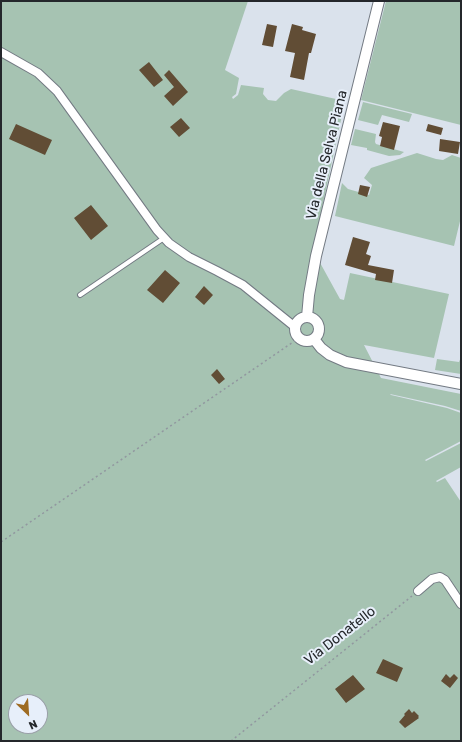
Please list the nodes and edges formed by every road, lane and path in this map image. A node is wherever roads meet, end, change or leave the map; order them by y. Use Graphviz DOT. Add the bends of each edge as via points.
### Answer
graph roads {
  1 [pos="379,1"];
  2 [pos="1,52"];
  3 [pos="164,238"];
  4 [pos="80,295"];
  5 [pos="307,317"];
  6 [pos="295,327"];
  7 [pos="299,338"];
  8 [pos="314,339"];
  9 [pos="461,384"];
  10 [pos="1,542"];
  11 [pos="418,591"];
  12 [pos="461,604"];
  13 [pos="231,741"];
  1 -- 5 [label="street, Via della Selva Piana" via="316,256"];
  2 -- 3 [label="street" via="38,73 57,91"];
  3 -- 4 [label="lane"];
  3 -- 6 [label="street" via="179,251 248,289"];
  5 -- 6 [label="street" via="299,320"];
  5 -- 8 [label="street" via="314,319 319,325"];
  6 -- 7 [label="street"];
  7 -- 8 [label="street" via="306,341"];
  7 -- 10 [label="path"];
  8 -- 9 [label="street" via="330,355 346,362"];
  11 -- 12 [label="street" via="432,579 440,576"];
  11 -- 13 [label="path, Via Donatello"];
}
